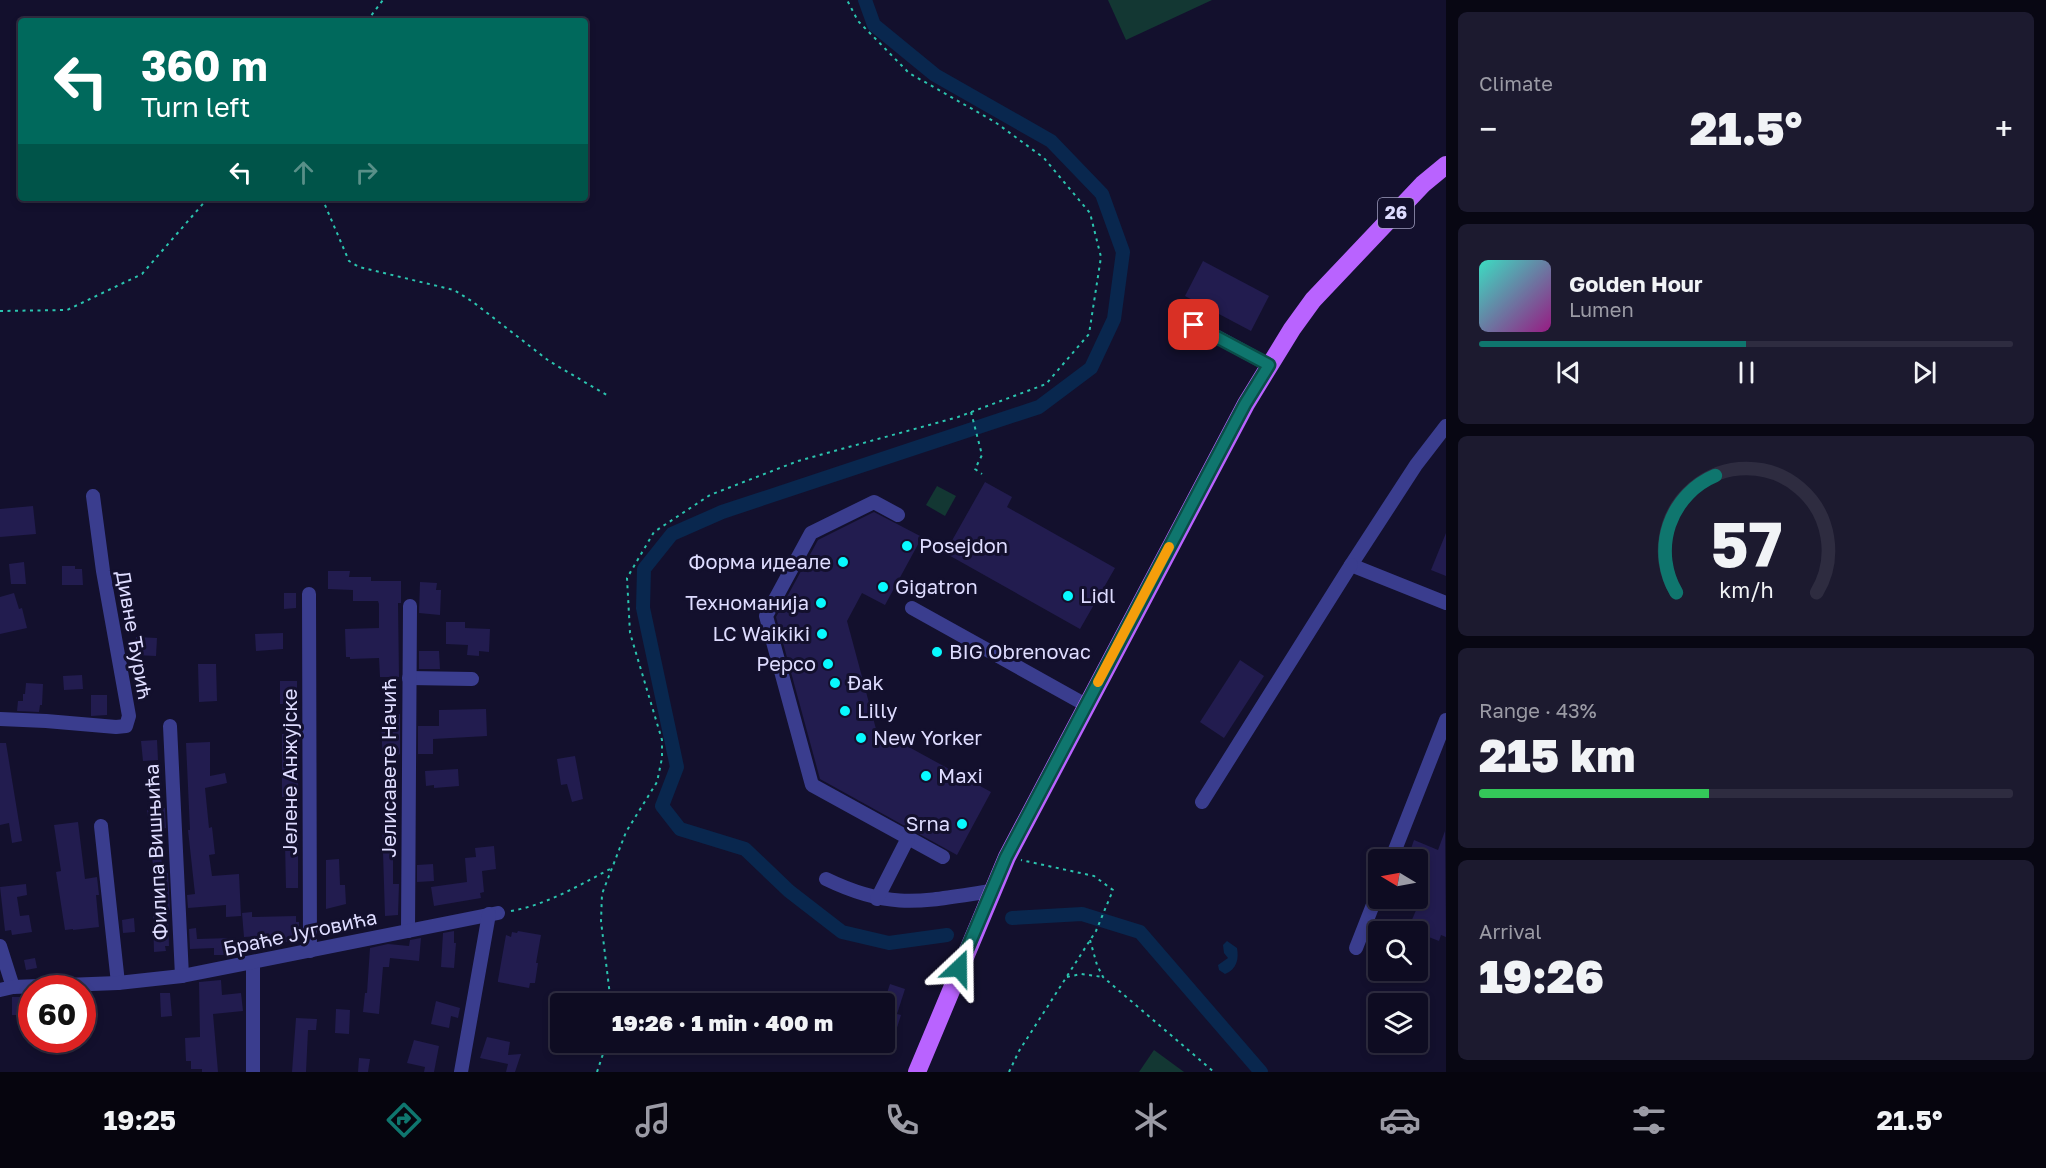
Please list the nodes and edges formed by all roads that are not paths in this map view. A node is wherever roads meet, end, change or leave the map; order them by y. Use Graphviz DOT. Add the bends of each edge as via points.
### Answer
graph roads {
  1 [pos="1446,165"];
  2 [pos="1175,314"];
  3 [pos="1269,365"];
  4 [pos="1446,426"];
  5 [pos="93,496"];
  6 [pos="898,515"];
  7 [pos="1351,565"];
  8 [pos="309,594"];
  9 [pos="1446,603"];
  10 [pos="410,606"];
  11 [pos="912,608"];
  12 [pos="409,678"];
  13 [pos="472,679"];
  14 [pos="1086,705"];
  15 [pos="0,719"];
  16 [pos="1446,720"];
  17 [pos="170,726"];
  18 [pos="1202,802"];
  19 [pos="101,826"];
  20 [pos="908,838"];
  21 [pos="1395,849"];
  22 [pos="943,857"];
  23 [pos="826,879"];
  24 [pos="992,891"];
  25 [pos="877,899"];
  26 [pos="1371,909"];
  27 [pos="408,931"];
  28 [pos="1356,948"];
  29 [pos="310,951"];
  30 [pos="1,952"];
  31 [pos="253,963"];
  32 [pos="182,976"];
  33 [pos="118,982"];
  34 [pos="6,988"];
  35 [pos="253,1072"];
  36 [pos="461,1072"];
  37 [pos="916,1072"];
  1 -- 3 [label="main road, 26" via="1423,184 1313,300"];
  2 -- 3 [label="street"];
  3 -- 14 [label="main road, 26"];
  4 -- 7 [label="street"];
  5 -- 15 [label="street, Дивне Ђурић" via="128,722 116,727"];
  6 -- 20 [label="street" via="874,502 811,533 766,616 812,785"];
  7 -- 9 [label="street"];
  7 -- 18 [label="street"];
  8 -- 29 [label="street, Јелене Анжујске"];
  10 -- 12 [label="street, Јелисавете Начић"];
  11 -- 14 [label="street"];
  12 -- 13 [label="street"];
  12 -- 27 [label="street, Јелисавете Начић"];
  14 -- 24 [label="main road, 26"];
  16 -- 21 [label="street"];
  17 -- 32 [label="street, Филипа Вишњића"];
  19 -- 33 [label="street"];
  20 -- 22 [label="street"];
  20 -- 25 [label="street"];
  23 -- 25 [label="street"];
  24 -- 25 [label="street" via="915,902"];
  24 -- 37 [label="main road, 26"];
  26 -- 28 [label="street"];
  27 -- 29 [label="street, Браће Југовића"];
  27 -- 36 [label="street, Браће Југовића" via="494,914"];
  29 -- 31 [label="street, Браће Југовића"];
  30 -- 34 [label="street, Браће Југовића"];
  31 -- 32 [label="street, Браће Југовића"];
  31 -- 35 [label="street"];
  32 -- 33 [label="street, Браће Југовића"];
  33 -- 34 [label="street, Браће Југовића"];
}
